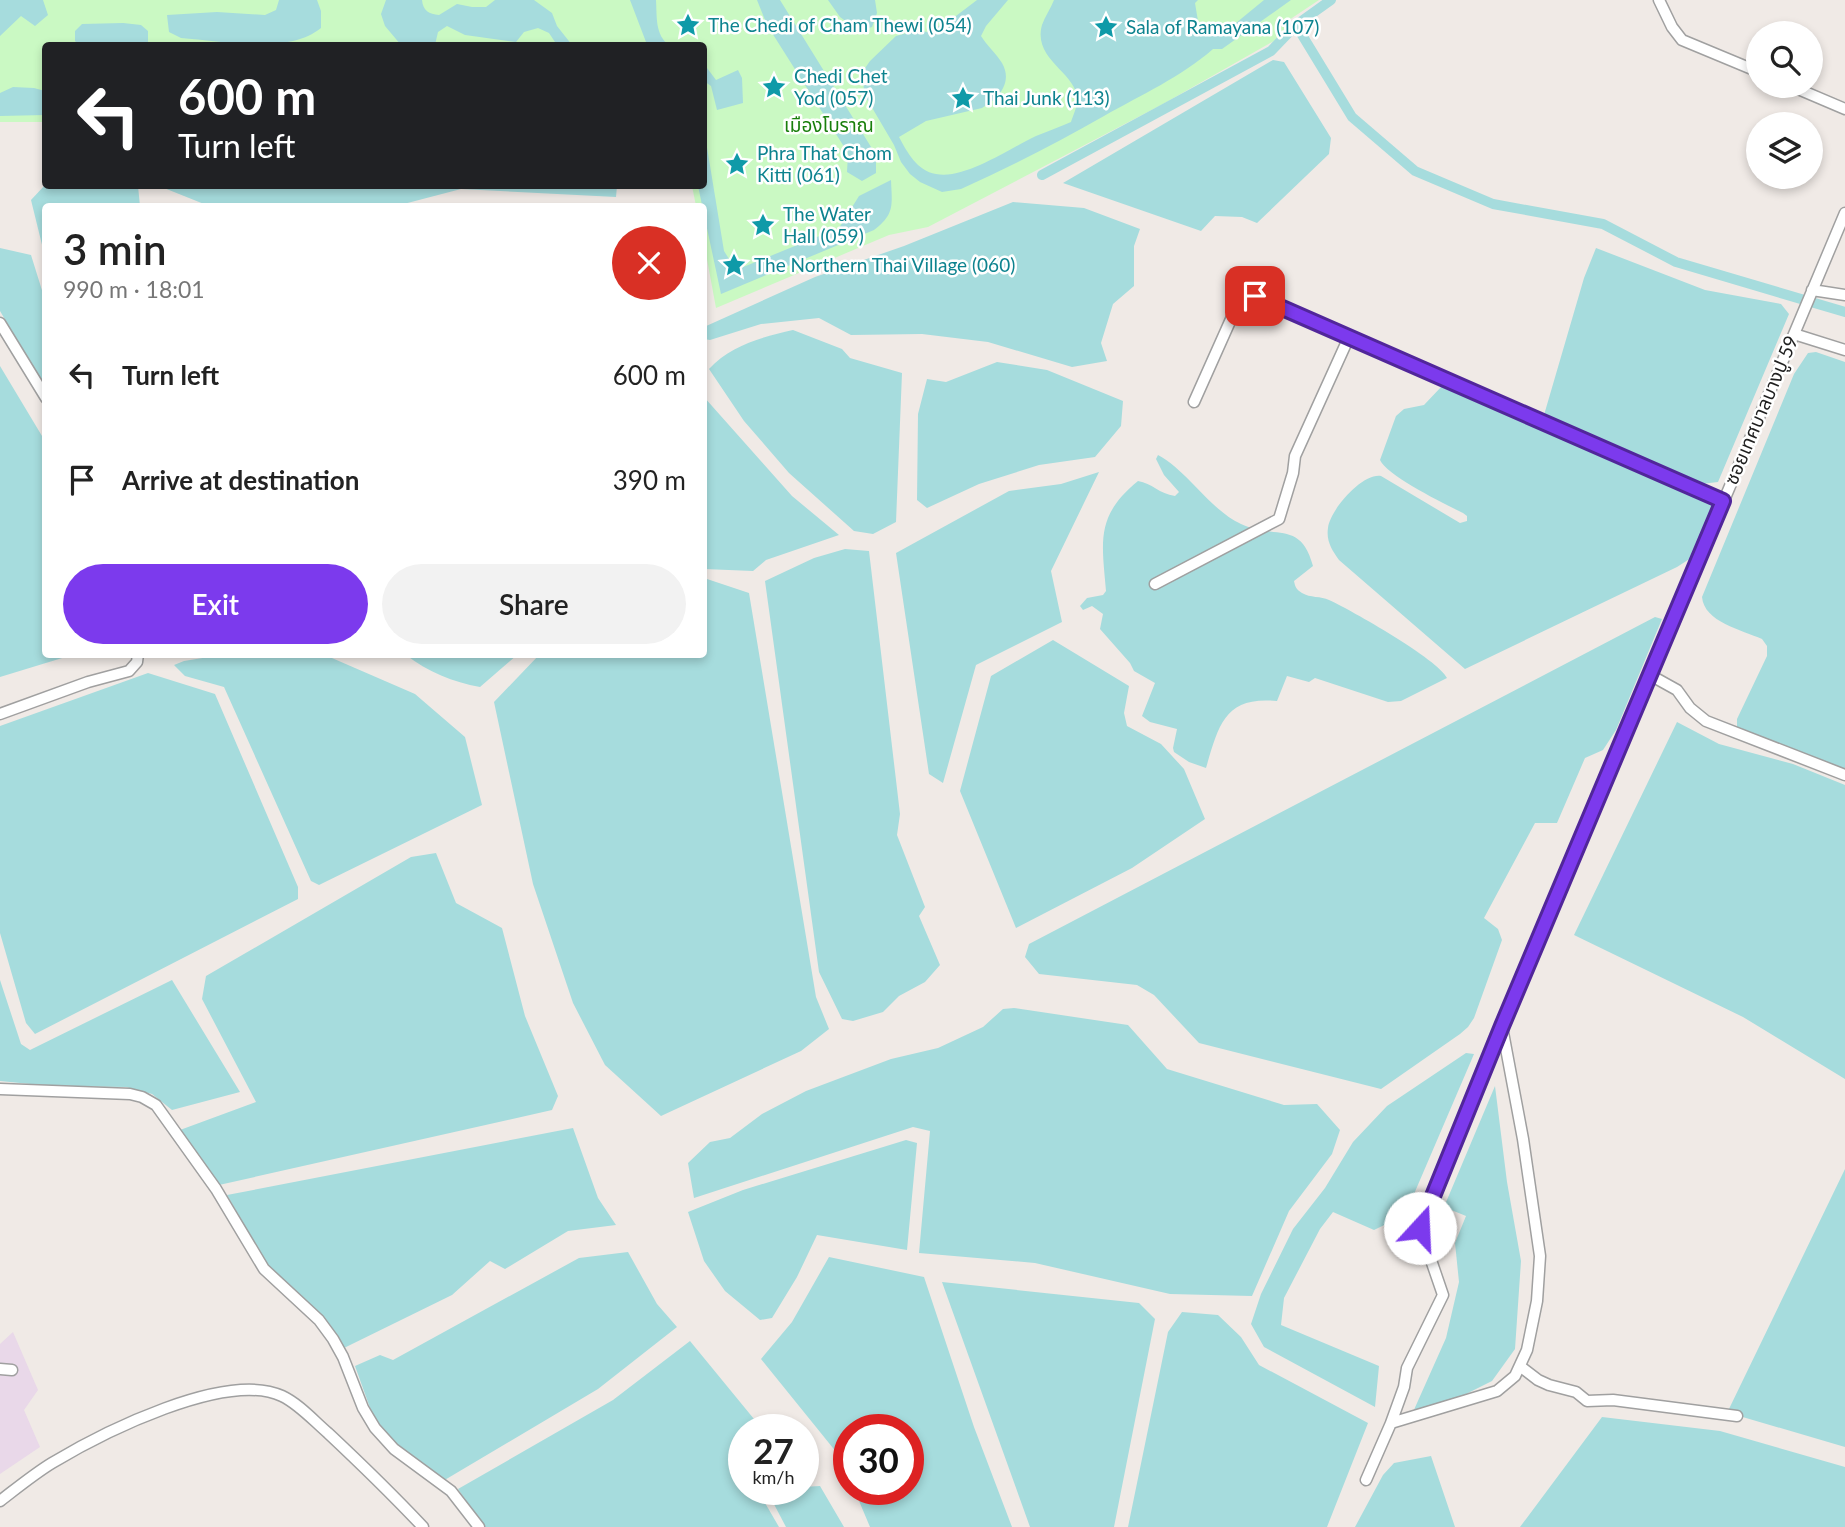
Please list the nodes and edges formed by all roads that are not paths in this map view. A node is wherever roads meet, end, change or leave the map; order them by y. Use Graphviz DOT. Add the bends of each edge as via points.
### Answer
graph roads {
  1 [pos="1659,0"];
  2 [pos="1746,67"];
  3 [pos="1819,98"];
  4 [pos="1845,109"];
  5 [pos="1845,213"];
  6 [pos="1811,293"];
  7 [pos="1845,295"];
  8 [pos="0,323"];
  9 [pos="1794,334"];
  10 [pos="1349,337"];
  11 [pos="1845,350"];
  12 [pos="42,391"];
  13 [pos="1194,402"];
  14 [pos="1723,501"];
  15 [pos="1155,584"];
  16 [pos="137,658"];
  17 [pos="1650,675"];
  18 [pos="0,714"];
  19 [pos="1845,775"];
  20 [pos="1502,1026"];
  21 [pos="0,1089"];
  22 [pos="1521,1367"];
  23 [pos="0,1369"];
  24 [pos="12,1370"];
  25 [pos="1737,1416"];
  26 [pos="1391,1423"];
  27 [pos="1366,1480"];
  28 [pos="0,1501"];
  29 [pos="423,1527"];
  30 [pos="479,1527"];
  1 -- 2 [label="street" via="1682,40"];
  3 -- 4 [label="street"];
  5 -- 6 [label="street, ซอยเทศบาลบางปู 59"];
  6 -- 7 [label="street"];
  6 -- 9 [label="street, ซอยเทศบาลบางปู 59"];
  8 -- 12 [label="street"];
  9 -- 11 [label="street"];
  9 -- 14 [label="street, ซอยเทศบาลบางปู 59"];
  10 -- 13 [label="street" via="1262,298 1247,297 1236,308"];
  10 -- 14 [label="street"];
  10 -- 15 [label="street" via="1295,456 1279,519"];
  14 -- 17 [label="street, ซอยเทศบาลบางปู 59"];
  16 -- 18 [label="street" via="129,671"];
  17 -- 19 [label="street" via="1677,690 1706,721"];
  17 -- 20 [label="street, ซอยเทศบาลบางปู 59"];
  20 -- 22 [label="street" via="1541,1255 1532,1332"];
  20 -- 26 [label="street, ซอยเทศบาลบางปู 59" via="1421,1220 1443,1296 1407,1368"];
  21 -- 30 [label="street" via="130,1094 156,1105 216,1189 264,1269 319,1320 332,1339 375,1428 394,1449 451,1492"];
  22 -- 25 [label="street" via="1538,1380 1576,1392 1587,1401 1613,1400"];
  22 -- 26 [label="street" via="1497,1391"];
  23 -- 24 [label="street"];
  26 -- 27 [label="street, ซอยเทศบาลบางปู 59"];
  28 -- 29 [label="street" via="51,1463 181,1401 257,1390 282,1396 301,1409"];
}
